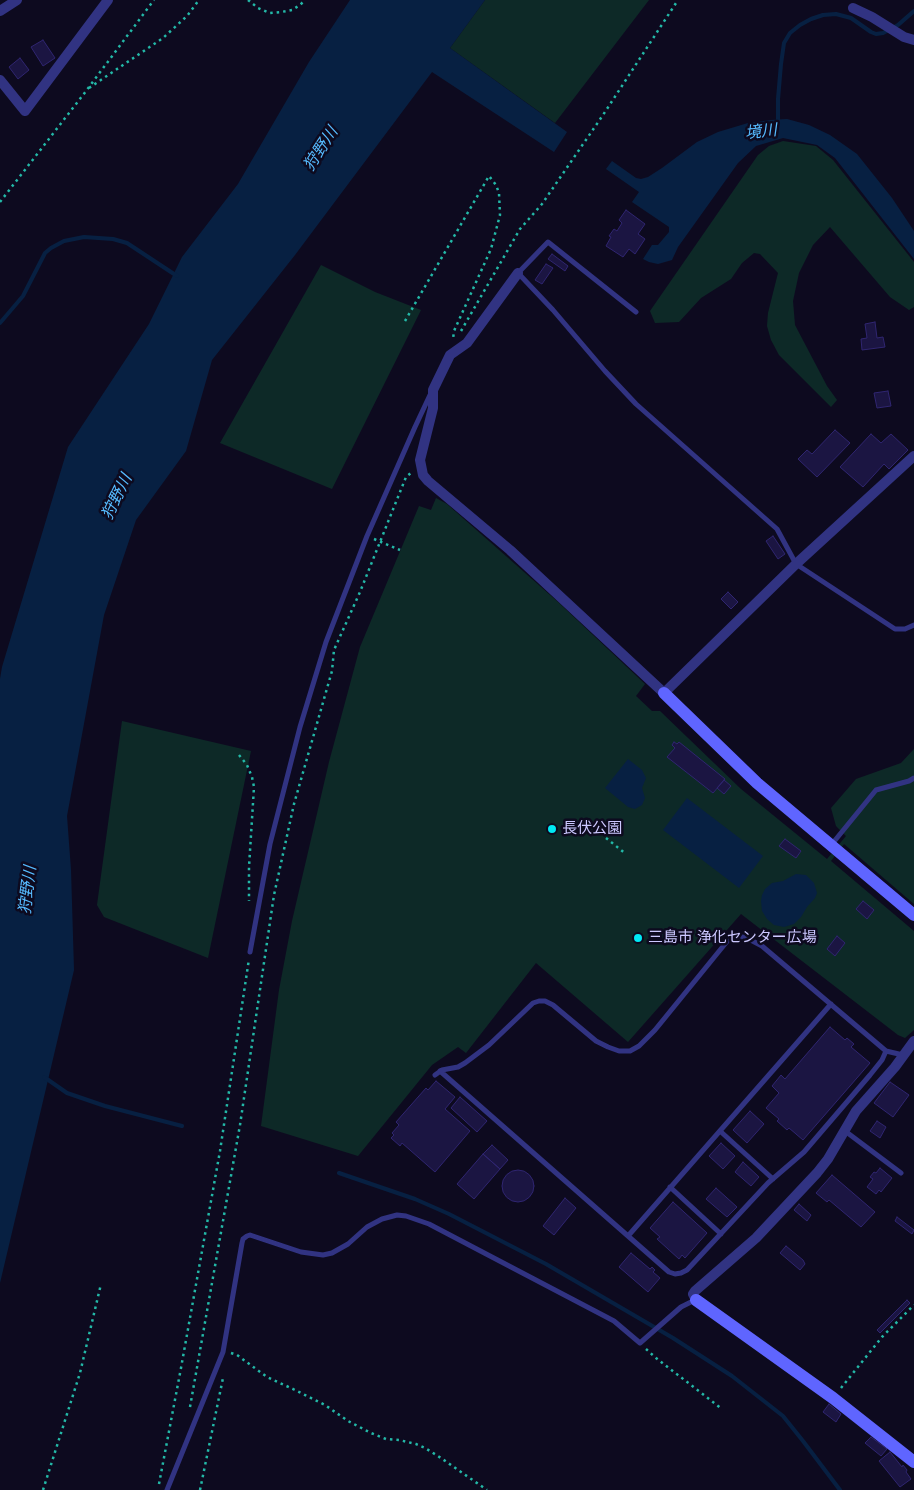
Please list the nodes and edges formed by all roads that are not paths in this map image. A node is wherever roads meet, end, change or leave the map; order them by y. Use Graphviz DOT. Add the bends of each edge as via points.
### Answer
graph roads {
  1 [pos="16,0"];
  2 [pos="108,0"];
  3 [pos="853,8"];
  4 [pos="0,12"];
  5 [pos="914,40"];
  6 [pos="2,87"];
  7 [pos="518,274"];
  8 [pos="636,312"];
  9 [pos="432,390"];
  10 [pos="914,456"];
  11 [pos="796,564"];
  12 [pos="914,625"];
  13 [pos="664,693"];
  14 [pos="914,778"];
  15 [pos="832,844"];
  16 [pos="914,915"];
  17 [pos="250,952"];
  18 [pos="831,1004"];
  19 [pos="914,1041"];
  20 [pos="886,1051"];
  21 [pos="903,1055"];
  22 [pos="440,1071"];
  23 [pos="435,1075"];
  24 [pos="720,1131"];
  25 [pos="844,1131"];
  26 [pos="901,1173"];
  27 [pos="772,1179"];
  28 [pos="670,1187"];
  29 [pos="722,1234"];
  30 [pos="628,1236"];
  31 [pos="696,1300"];
  32 [pos="914,1462"];
  33 [pos="166,1490"];
  1 -- 4 [label="street"];
  2 -- 6 [label="street" via="26,111"];
  3 -- 5 [label="street"];
  7 -- 8 [label="lane" via="548,242"];
  7 -- 9 [label="street" via="467,343 450,355"];
  7 -- 11 [label="lane" via="636,404 776,529"];
  9 -- 13 [label="street" via="433,408 420,460 422,475 510,550"];
  9 -- 17 [label="lane" via="367,536 326,642 270,844"];
  10 -- 11 [label="street"];
  11 -- 12 [label="lane" via="895,629"];
  11 -- 13 [label="street"];
  13 -- 15 [label="street" via="757,783"];
  14 -- 15 [label="lane" via="876,790"];
  15 -- 16 [label="street"];
  18 -- 20 [label="lane"];
  18 -- 22 [label="lane" via="762,946 744,937 735,937 729,939 655,1030 630,1051 619,1051 596,1041 553,1005 539,1001 533,1002 489,1045 465,1063"];
  18 -- 24 [label="lane"];
  19 -- 21 [label="street"];
  20 -- 21 [label="lane"];
  20 -- 27 [label="lane" via="870,1075 804,1152"];
  21 -- 25 [label="street" via="863,1102"];
  22 -- 23 [label="lane"];
  22 -- 30 [label="lane"];
  24 -- 27 [label="lane"];
  24 -- 28 [label="lane"];
  25 -- 26 [label="lane"];
  25 -- 31 [label="street" via="817,1173 756,1238 695,1291"];
  27 -- 29 [label="lane"];
  28 -- 29 [label="lane"];
  28 -- 30 [label="lane"];
  29 -- 30 [label="lane" via="687,1270 675,1274"];
  31 -- 32 [label="street" via="833,1398"];
  31 -- 33 [label="lane" via="681,1307 640,1343 614,1321 429,1224 406,1216 397,1215 366,1226 348,1244 332,1253 301,1252 250,1235 243,1239 223,1352"];
}
